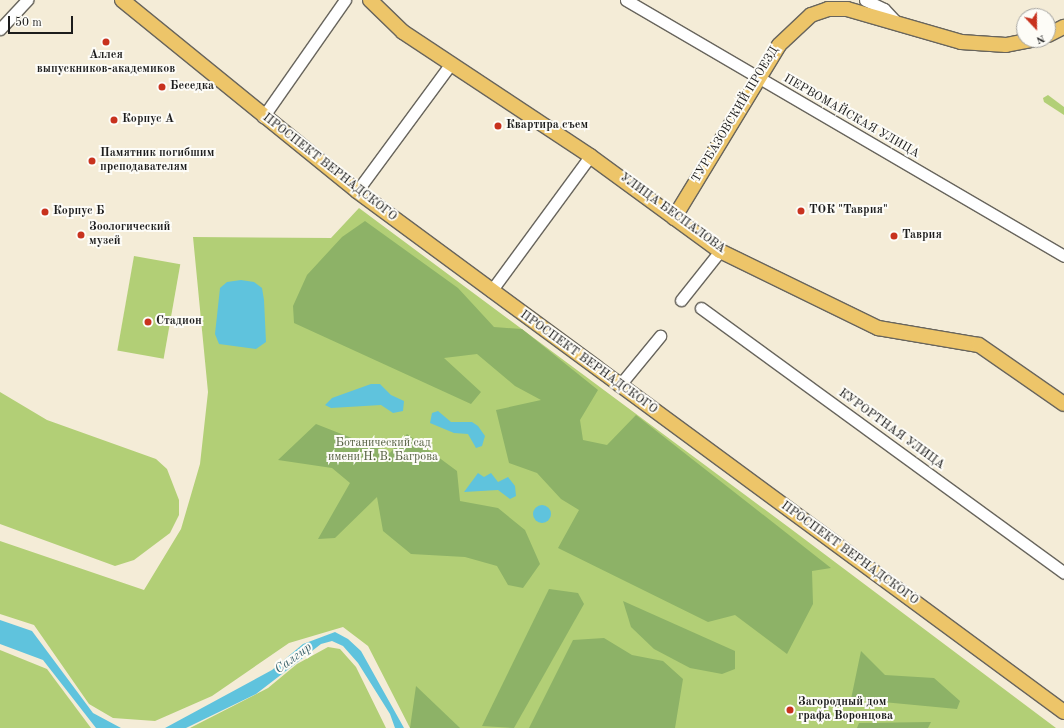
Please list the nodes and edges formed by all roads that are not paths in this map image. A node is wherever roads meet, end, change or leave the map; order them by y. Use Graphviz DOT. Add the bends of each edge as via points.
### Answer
graph roads {
  1 [pos="27,0"];
  2 [pos="122,0"];
  3 [pos="345,0"];
  4 [pos="370,0"];
  5 [pos="626,0"];
  6 [pos="865,0"];
  7 [pos="898,24"];
  8 [pos="0,29"];
  9 [pos="1016,43"];
  10 [pos="450,65"];
  11 [pos="757,78"];
  12 [pos="263,117"];
  13 [pos="590,156"];
  14 [pos="357,191"];
  15 [pos="674,218"];
  16 [pos="720,251"];
  17 [pos="1064,256"];
  18 [pos="491,292"];
  19 [pos="681,300"];
  20 [pos="701,308"];
  21 [pos="660,336"];
  22 [pos="619,386"];
  23 [pos="1064,404"];
  24 [pos="1064,574"];
  25 [pos="1064,712"];
  1 -- 8 [label="street"];
  2 -- 12 [label="main road, ПРОСПЕКТ ВЕРНАДСКОГО"];
  3 -- 12 [label="street"];
  4 -- 10 [label="main road, УЛИЦА БЕСПАЛОВА" via="403,32"];
  5 -- 11 [label="street, ПЕРВОМАЙСКАЯ УЛИЦА"];
  6 -- 7 [label="street" via="884,9"];
  7 -- 9 [label="main road, ТУРБАЗОВСКИЙ ПРОЕЗД" via="961,42 1006,45"];
  7 -- 11 [label="main road, ТУРБАЗОВСКИЙ ПРОЕЗД" via="847,9 817,13 793,30"];
  10 -- 13 [label="main road, УЛИЦА БЕСПАЛОВА"];
  10 -- 14 [label="street"];
  11 -- 15 [label="main road, ТУРБАЗОВСКИЙ ПРОЕЗД"];
  11 -- 17 [label="street, ПЕРВОМАЙСКАЯ УЛИЦА"];
  12 -- 14 [label="main road, ПРОСПЕКТ ВЕРНАДСКОГО"];
  13 -- 15 [label="main road, УЛИЦА БЕСПАЛОВА"];
  13 -- 18 [label="street"];
  14 -- 18 [label="main road, ПРОСПЕКТ ВЕРНАДСКОГО"];
  15 -- 16 [label="main road, УЛИЦА БЕСПАЛОВА"];
  16 -- 19 [label="street"];
  16 -- 23 [label="main road, УЛИЦА БЕСПАЛОВА" via="878,328 979,345"];
  18 -- 22 [label="main road, ПРОСПЕКТ ВЕРНАДСКОГО"];
  20 -- 24 [label="street, КУРОРТНАЯ УЛИЦА"];
  21 -- 22 [label="street"];
  22 -- 25 [label="main road, ПРОСПЕКТ ВЕРНАДСКОГО"];
}
